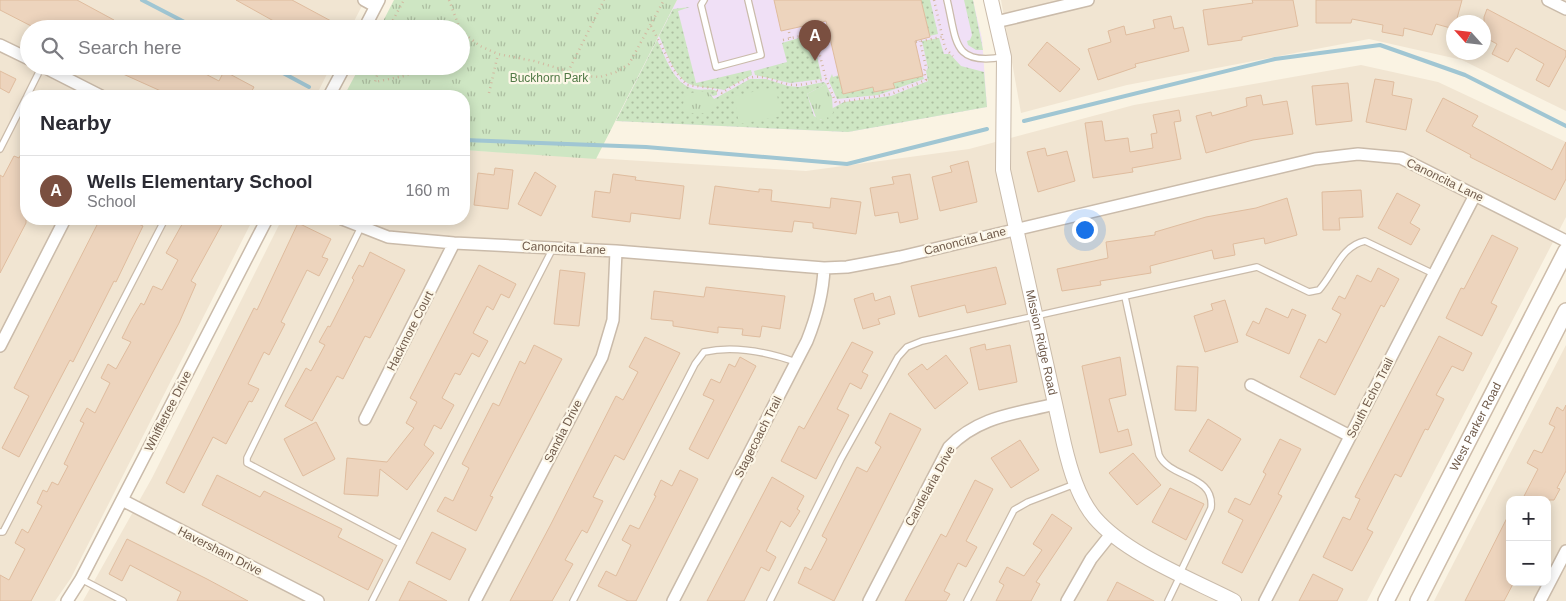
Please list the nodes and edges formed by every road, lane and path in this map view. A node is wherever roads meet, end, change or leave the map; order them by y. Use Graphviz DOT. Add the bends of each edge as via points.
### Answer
graph roads {
  1 [pos="364,0"];
  2 [pos="404,0"];
  3 [pos="449,0"];
  4 [pos="604,0"];
  5 [pos="664,0"];
  6 [pos="704,0"];
  7 [pos="748,0"];
  8 [pos="947,0"];
  9 [pos="991,0"];
  10 [pos="1086,0"];
  11 [pos="1548,0"];
  12 [pos="377,3"];
  13 [pos="1566,9"];
  14 [pos="368,20"];
  15 [pos="393,20"];
  16 [pos="457,20"];
  17 [pos="996,22"];
  18 [pos="651,26"];
  19 [pos="813,27"];
  20 [pos="788,32"];
  21 [pos="814,33"];
  22 [pos="942,37"];
  23 [pos="790,38"];
  24 [pos="470,39"];
  25 [pos="783,40"];
  26 [pos="0,45"];
  27 [pos="498,54"];
  28 [pos="20,55"];
  29 [pos="1004,57"];
  30 [pos="568,72"];
  31 [pos="38,75"];
  32 [pos="60,75"];
  33 [pos="340,75"];
  34 [pos="377,75"];
  35 [pos="404,75"];
  36 [pos="826,79"];
  37 [pos="30,90"];
  38 [pos="89,90"];
  39 [pos="332,90"];
  40 [pos="489,93"];
  41 [pos="20,110"];
  42 [pos="0,149"];
  43 [pos="1475,195"];
  44 [pos="62,225"];
  45 [pos="162,225"];
  46 [pos="264,225"];
  47 [pos="356,225"];
  48 [pos="361,227"];
  49 [pos="1014,229"];
  50 [pos="1566,242"];
  51 [pos="454,243"];
  52 [pos="553,248"];
  53 [pos="616,251"];
  54 [pos="1566,252"];
  55 [pos="824,268"];
  56 [pos="1434,274"];
  57 [pos="1125,297"];
  58 [pos="1566,311"];
  59 [pos="1035,317"];
  60 [pos="0,346"];
  61 [pos="796,362"];
  62 [pos="1251,386"];
  63 [pos="1055,404"];
  64 [pos="365,419"];
  65 [pos="1350,436"];
  66 [pos="1076,484"];
  67 [pos="122,500"];
  68 [pos="0,532"];
  69 [pos="1111,534"];
  70 [pos="401,544"];
  71 [pos="1566,551"];
  72 [pos="1181,574"];
  73 [pos="81,579"];
  74 [pos="67,601"];
  75 [pos="123,601"];
  76 [pos="318,601"];
  77 [pos="372,601"];
  78 [pos="475,601"];
  79 [pos="573,601"];
  80 [pos="673,601"];
  81 [pos="770,601"];
  82 [pos="869,601"];
  83 [pos="967,601"];
  84 [pos="1067,601"];
  85 [pos="1168,601"];
  86 [pos="1234,601"];
  87 [pos="1266,601"];
  88 [pos="1386,601"];
  89 [pos="1418,601"];
  90 [pos="1540,601"];
  1 -- 12 [label="street"];
  2 -- 15 [label="path"];
  3 -- 16 [label="path"];
  4 -- 30 [label="path"];
  5 -- 18 [label="path"];
  6 -- 7 [label="lane" via="701,5 716,66 761,56"];
  8 -- 29 [label="lane" via="962,52 976,60"];
  9 -- 17 [label="street, Mission Ridge Road"];
  10 -- 17 [label="street"];
  11 -- 13 [label="street"];
  12 -- 14 [label="street"];
  17 -- 29 [label="street, Mission Ridge Road"];
  18 -- 30 [label="path" via="635,55 623,68 600,77"];
  18 -- 36 [label="path" via="674,70 687,84 695,87 712,88 722,93 753,77 789,85"];
  19 -- 21 [label="path"];
  20 -- 23 [label="path"];
  21 -- 23 [label="path"];
  21 -- 36 [label="path"];
  22 -- 36 [label="path" via="918,42 926,67 926,80 914,86 874,98 836,103"];
  23 -- 25 [label="path"];
  24 -- 27 [label="path"];
  26 -- 28 [label="street"];
  27 -- 30 [label="path"];
  27 -- 40 [label="path"];
  29 -- 49 [label="street, Mission Ridge Road" via="1003,170"];
  31 -- 37 [label="lane"];
  32 -- 38 [label="street"];
  33 -- 39 [label="street"];
  34 -- 35 [label="path" via="375,82"];
  41 -- 42 [label="lane"];
  43 -- 49 [label="street, Canoncita Lane" via="1401,158 1358,154 1315,159"];
  43 -- 50 [label="street, Canoncita Lane"];
  43 -- 56 [label="street, South Echo Trail"];
  44 -- 60 [label="street"];
  45 -- 68 [label="lane" via="3,532"];
  46 -- 67 [label="street, Whiffletree Drive"];
  47 -- 48 [label="street, Canoncita Lane"];
  48 -- 51 [label="street, Canoncita Lane" via="388,236"];
  48 -- 70 [label="lane" via="247,458 248,463"];
  49 -- 55 [label="street, Canoncita Lane" via="873,263"];
  49 -- 59 [label="street, Mission Ridge Road"];
  51 -- 52 [label="street, Canoncita Lane"];
  51 -- 64 [label="street, Hackmore Court"];
  52 -- 53 [label="street, Canoncita Lane"];
  52 -- 70 [label="lane"];
  53 -- 55 [label="street, Canoncita Lane"];
  53 -- 78 [label="street, Sandia Drive" via="613,320 602,357"];
  54 -- 88 [label="main road, West Parker Road"];
  55 -- 61 [label="street, Stagecoach Trail" via="817,316"];
  56 -- 57 [label="lane" via="1365,241 1354,243 1345,251 1320,290 1308,292 1257,267"];
  56 -- 65 [label="street, South Echo Trail"];
  57 -- 59 [label="lane"];
  57 -- 72 [label="lane" via="1159,455 1163,463 1207,487 1212,498 1211,508"];
  58 -- 89 [label="main road"];
  59 -- 63 [label="street, Mission Ridge Road"];
  59 -- 81 [label="lane" via="922,342 902,352 841,459"];
  61 -- 79 [label="lane" via="754,351 720,348 704,352"];
  61 -- 80 [label="street, Stagecoach Trail"];
  62 -- 65 [label="street"];
  63 -- 66 [label="street, Mission Ridge Road"];
  63 -- 82 [label="street, Candelaria Drive" via="981,423 964,432 949,447"];
  65 -- 87 [label="street, South Echo Trail"];
  66 -- 69 [label="street, Mission Ridge Road" via="1094,517"];
  66 -- 83 [label="lane" via="1014,510"];
  67 -- 73 [label="street, Whiffletree Drive"];
  67 -- 76 [label="street, Haversham Drive"];
  69 -- 72 [label="street, Mission Ridge Road"];
  69 -- 84 [label="street" via="1091,559"];
  70 -- 77 [label="lane"];
  71 -- 90 [label="street"];
  72 -- 85 [label="lane"];
  72 -- 86 [label="street, Mission Ridge Road"];
  73 -- 74 [label="street, Whiffletree Drive"];
  73 -- 75 [label="lane"];
}
